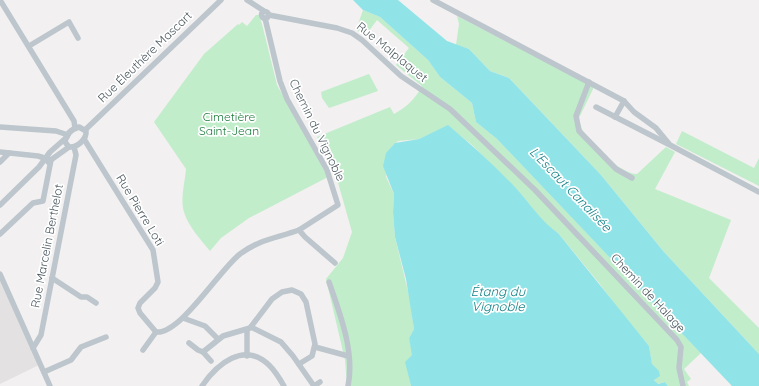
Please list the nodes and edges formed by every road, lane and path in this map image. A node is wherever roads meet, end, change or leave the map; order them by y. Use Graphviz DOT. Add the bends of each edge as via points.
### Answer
graph roads {
  1 [pos="0,0"];
  2 [pos="221,0"];
  3 [pos="247,0"];
  4 [pos="433,0"];
  5 [pos="267,17"];
  6 [pos="78,38"];
  7 [pos="29,46"];
  8 [pos="589,82"];
  9 [pos="624,101"];
  10 [pos="596,107"];
  11 [pos="450,109"];
  12 [pos="615,117"];
  13 [pos="0,127"];
  14 [pos="75,128"];
  15 [pos="85,130"];
  16 [pos="67,136"];
  17 [pos="84,139"];
  18 [pos="670,145"];
  19 [pos="72,147"];
  20 [pos="0,152"];
  21 [pos="9,153"];
  22 [pos="48,159"];
  23 [pos="0,162"];
  24 [pos="632,178"];
  25 [pos="759,192"];
  26 [pos="0,205"];
  27 [pos="299,230"];
  28 [pos="0,234"];
  29 [pos="335,263"];
  30 [pos="0,274"];
  31 [pos="52,278"];
  32 [pos="329,282"];
  33 [pos="96,303"];
  34 [pos="183,318"];
  35 [pos="249,328"];
  36 [pos="156,332"];
  37 [pos="106,337"];
  38 [pos="218,339"];
  39 [pos="189,343"];
  40 [pos="315,347"];
  41 [pos="33,348"];
  42 [pos="143,350"];
  43 [pos="203,352"];
  44 [pos="247,356"];
  45 [pos="348,356"];
  46 [pos="211,361"];
  47 [pos="299,364"];
  48 [pos="44,372"];
  49 [pos="320,382"];
  50 [pos="50,386"];
  51 [pos="202,386"];
  52 [pos="284,386"];
  53 [pos="348,386"];
  54 [pos="683,386"];
  1 -- 7 [label="street"];
  2 -- 15 [label="street, Rue Éleuthère Mascart"];
  3 -- 5 [label="street, Chemin du Vignoble" via="264,12 262,16"];
  4 -- 8 [label="street"];
  5 -- 11 [label="street, Rue Malplaquet" via="337,28 352,33 401,76"];
  5 -- 27 [label="street, Chemin du Vignoble" via="280,81 287,99 327,170 338,204"];
  6 -- 7 [label="street" via="69,22"];
  7 -- 14 [label="street" via="74,121"];
  8 -- 9 [label="street"];
  8 -- 24 [label="street" via="575,119 580,132 616,169"];
  9 -- 12 [label="street"];
  9 -- 18 [label="street" via="656,128"];
  10 -- 12 [label="street"];
  11 -- 54 [label="street, Chemin de Halage" via="535,190 678,340 681,347 679,368"];
  12 -- 18 [label="street"];
  13 -- 16 [label="street" via="54,131"];
  14 -- 15 [label="street"];
  14 -- 16 [label="street"];
  15 -- 17 [label="street"];
  16 -- 19 [label="street, Rue Marcelin Berthelot" via="65,143"];
  16 -- 22 [label="street"];
  17 -- 19 [label="street"];
  17 -- 36 [label="street, Rue Pierre Loti" via="153,250 158,282 138,308"];
  18 -- 25 [label="street"];
  19 -- 22 [label="street"];
  19 -- 31 [label="street, Rue Marcelin Berthelot" via="76,155"];
  20 -- 21 [label="street"];
  21 -- 22 [label="street"];
  21 -- 23 [label="street"];
  22 -- 26 [label="street"];
  22 -- 28 [label="street" via="43,201 33,203"];
  27 -- 29 [label="street"];
  27 -- 34 [label="street" via="264,240 238,256 221,272"];
  30 -- 41 [label="street"];
  31 -- 33 [label="street"];
  31 -- 41 [label="street, Rue Marcelin Berthelot" via="41,335"];
  32 -- 45 [label="street" via="338,308"];
  34 -- 36 [label="street"];
  34 -- 38 [label="street" via="205,326"];
  35 -- 38 [label="street"];
  35 -- 40 [label="street" via="274,297 286,291 297,291 306,302"];
  35 -- 44 [label="street"];
  35 -- 47 [label="street" via="278,340"];
  36 -- 42 [label="street"];
  37 -- 48 [label="street" via="80,347 71,360"];
  38 -- 43 [label="street"];
  39 -- 43 [label="street"];
  40 -- 45 [label="street"];
  40 -- 47 [label="street" via="310,358"];
  41 -- 48 [label="street"];
  43 -- 46 [label="street"];
  44 -- 51 [label="street" via="234,357 223,362"];
  44 -- 52 [label="street" via="267,364"];
  45 -- 53 [label="street"];
  47 -- 49 [label="street" via="314,386"];
  48 -- 50 [label="street"];
}
